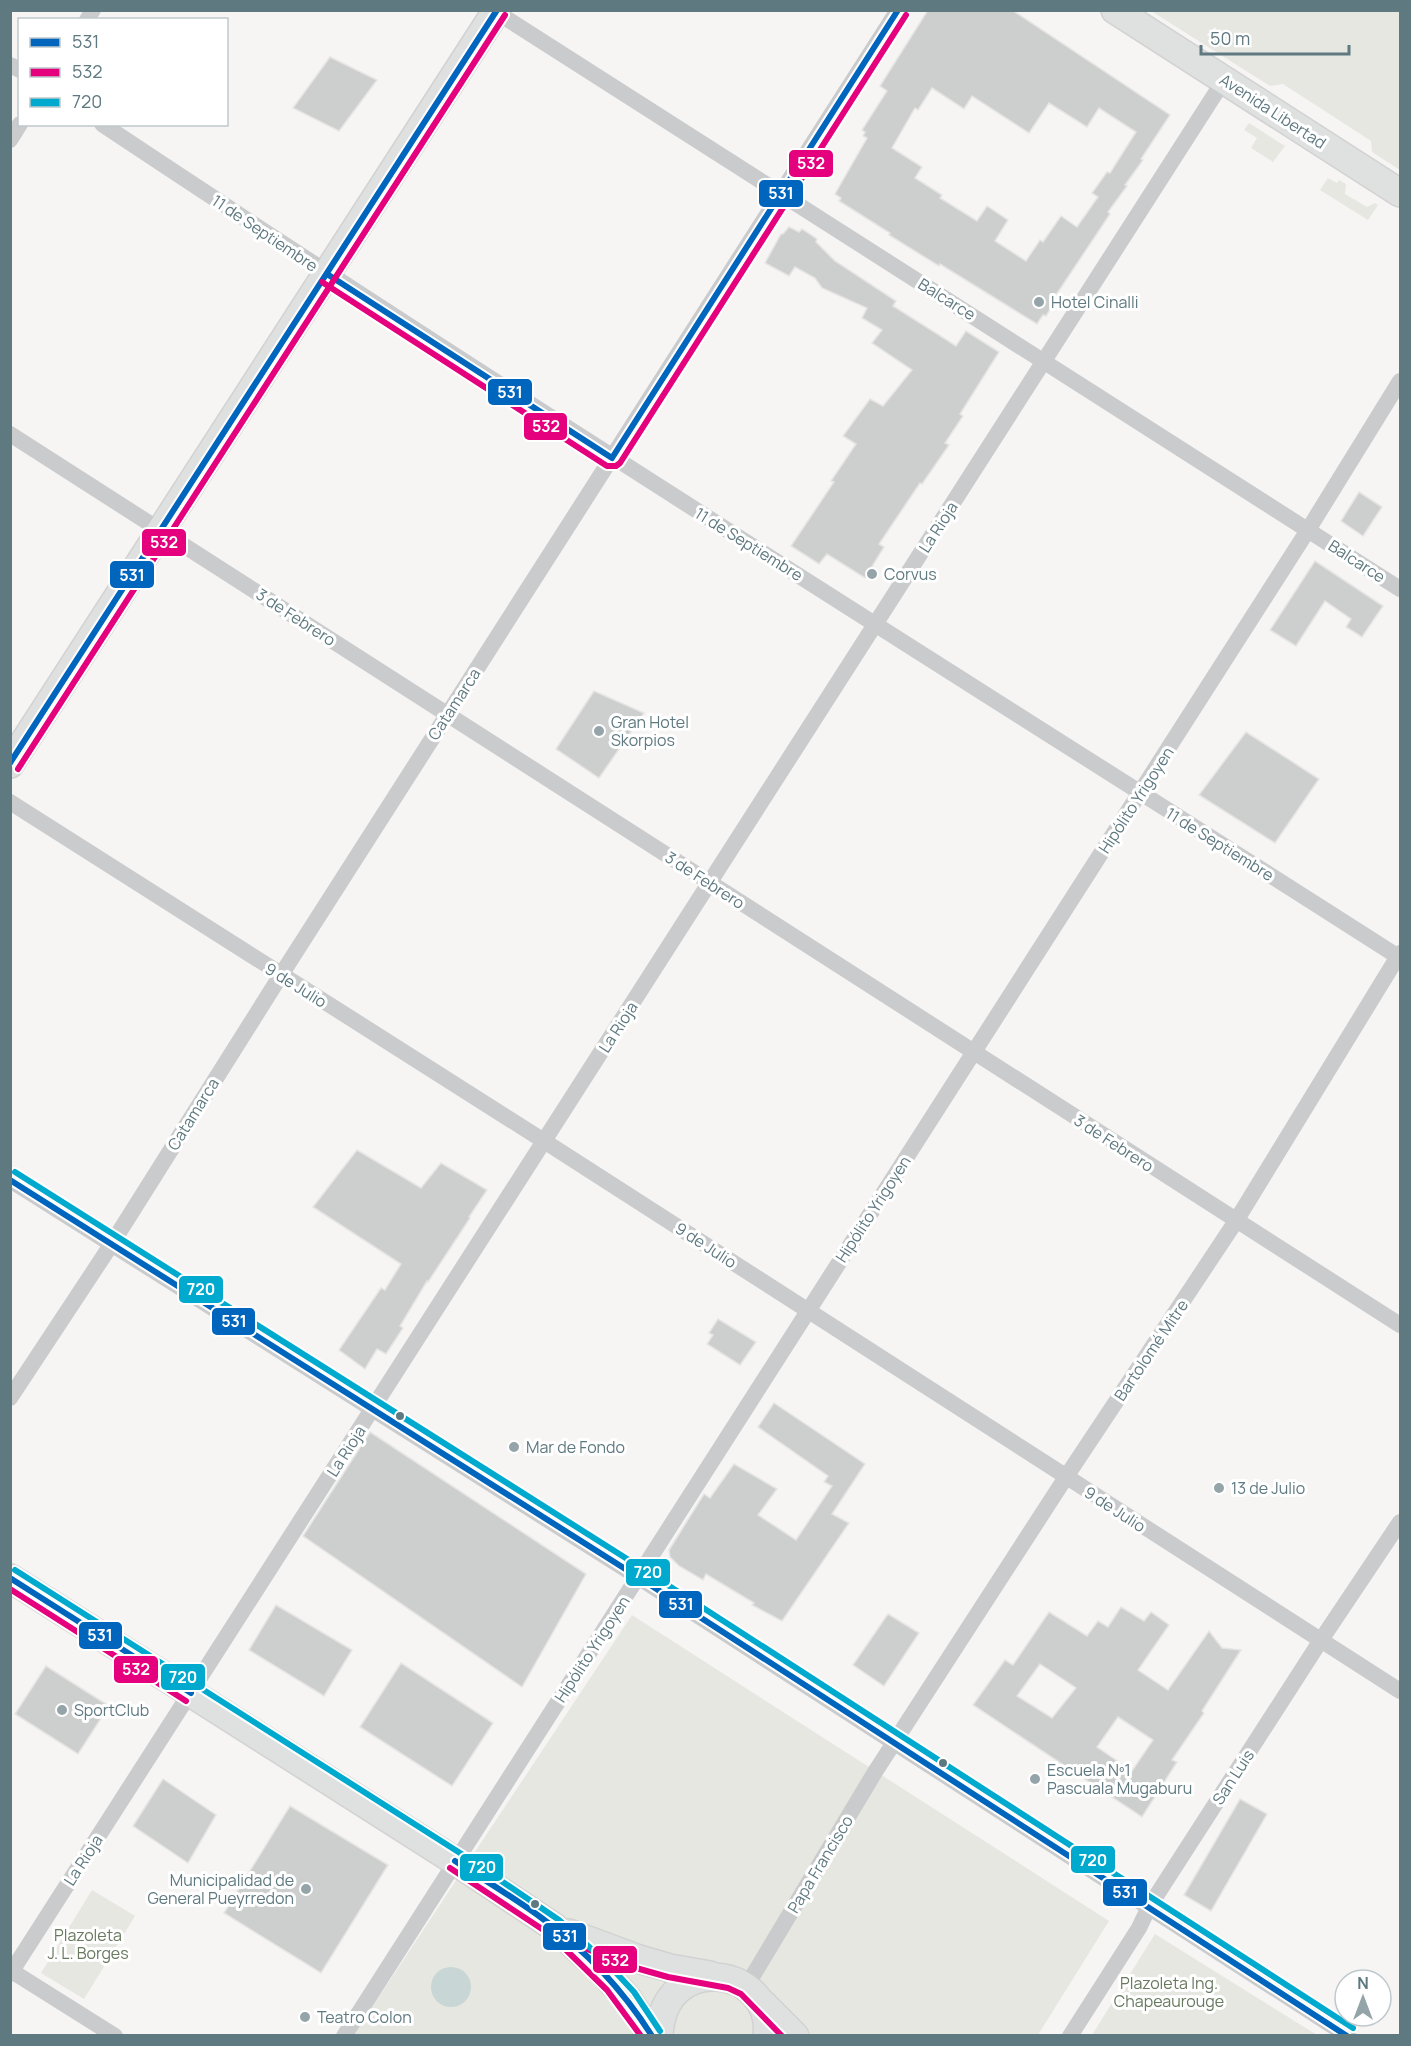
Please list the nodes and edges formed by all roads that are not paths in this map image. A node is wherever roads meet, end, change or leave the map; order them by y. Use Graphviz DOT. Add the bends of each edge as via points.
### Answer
graph roads {
  1 [pos="898,10"];
  2 [pos="1115,10"];
  3 [pos="495,11"];
  4 [pos="1224,80"];
  5 [pos="19,126"];
  6 [pos="105,126"];
  7 [pos="10,140"];
  8 [pos="1401,193"];
  9 [pos="781,194"];
  10 [pos="327,274"];
  11 [pos="1044,361"];
  12 [pos="1401,381"];
  13 [pos="10,434"];
  14 [pos="612,458"];
  15 [pos="160,530"];
  16 [pos="1308,530"];
  17 [pos="1401,589"];
  18 [pos="876,624"];
  19 [pos="448,714"];
  20 [pos="10,764"];
  21 [pos="1140,793"];
  22 [pos="10,802"];
  23 [pos="710,883"];
  24 [pos="1400,956"];
  25 [pos="281,975"];
  26 [pos="974,1052"];
  27 [pos="544,1142"];
  28 [pos="10,1180"];
  29 [pos="1236,1221"];
  30 [pos="111,1245"];
  31 [pos="808,1311"];
  32 [pos="1401,1325"];
  33 [pos="10,1398"];
  34 [pos="372,1410"];
  35 [pos="1066,1478"];
  36 [pos="1401,1522"];
  37 [pos="638,1577"];
  38 [pos="10,1578"];
  39 [pos="1321,1640"];
  40 [pos="1401,1691"];
  41 [pos="191,1693"];
  42 [pos="894,1743"];
  43 [pos="455,1861"];
  44 [pos="1149,1907"];
  45 [pos="554,1927"];
  46 [pos="11,1971"];
  47 [pos="714,1976"];
  48 [pos="751,1992"];
  49 [pos="115,2036"];
  50 [pos="344,2036"];
  51 [pos="652,2036"];
  52 [pos="659,2036"];
  53 [pos="767,2036"];
  54 [pos="795,2036"];
  55 [pos="1070,2036"];
  56 [pos="1348,2036"];
  1 -- 9 [label="street, Catamarca"];
  2 -- 4 [label="main road, Avenida Libertad"];
  3 -- 9 [label="street, Balcarce"];
  3 -- 10 [label="main road"];
  4 -- 8 [label="main road, Avenida Libertad"];
  4 -- 11 [label="street, La Rioja"];
  5 -- 7 [label="street"];
  6 -- 10 [label="street, 11 de Septiembre"];
  9 -- 11 [label="street, Balcarce"];
  9 -- 14 [label="street, Catamarca"];
  10 -- 14 [label="street, 11 de Septiembre"];
  10 -- 15 [label="main road"];
  11 -- 16 [label="street, Balcarce"];
  11 -- 18 [label="street, La Rioja"];
  12 -- 16 [label="street, Hipólito Yrigoyen"];
  13 -- 15 [label="street, 3 de Febrero"];
  14 -- 18 [label="street, 11 de Septiembre"];
  14 -- 19 [label="street, Catamarca"];
  15 -- 19 [label="street, 3 de Febrero"];
  15 -- 20 [label="main road"];
  16 -- 17 [label="street, Balcarce"];
  16 -- 21 [label="street, Hipólito Yrigoyen"];
  18 -- 21 [label="street, 11 de Septiembre"];
  18 -- 23 [label="street, La Rioja"];
  19 -- 23 [label="street, 3 de Febrero"];
  19 -- 25 [label="street, Catamarca"];
  21 -- 24 [label="street, 11 de Septiembre"];
  21 -- 26 [label="street, Hipólito Yrigoyen"];
  22 -- 25 [label="street, 9 de Julio"];
  23 -- 26 [label="street, 3 de Febrero"];
  23 -- 27 [label="street, La Rioja"];
  24 -- 29 [label="street, Bartolomé Mitre"];
  25 -- 27 [label="street, 9 de Julio"];
  25 -- 30 [label="street, Catamarca"];
  26 -- 29 [label="street, 3 de Febrero"];
  26 -- 31 [label="street, Hipólito Yrigoyen"];
  27 -- 31 [label="street, 9 de Julio"];
  27 -- 34 [label="street, La Rioja"];
  28 -- 30 [label="street"];
  29 -- 32 [label="street, 3 de Febrero"];
  29 -- 35 [label="street, Bartolomé Mitre"];
  30 -- 33 [label="street, Catamarca"];
  30 -- 34 [label="street"];
  31 -- 35 [label="street, 9 de Julio"];
  31 -- 37 [label="street, Hipólito Yrigoyen"];
  34 -- 37 [label="street"];
  34 -- 41 [label="street, La Rioja"];
  35 -- 39 [label="street, 9 de Julio"];
  35 -- 42 [label="street, Bartolomé Mitre"];
  36 -- 39 [label="street, San Luis"];
  37 -- 42 [label="street"];
  37 -- 43 [label="street, Hipólito Yrigoyen"];
  38 -- 41 [label="main road"];
  39 -- 40 [label="street, 9 de Julio"];
  39 -- 44 [label="street, San Luis"];
  41 -- 43 [label="main road"];
  41 -- 46 [label="street, La Rioja"];
  42 -- 44 [label="street"];
  42 -- 48 [label="street, Papa Francisco"];
  43 -- 45 [label="main road"];
  43 -- 50 [label="street, Hipólito Yrigoyen"];
  44 -- 55 [label="street, San Luis"];
  44 -- 56 [label="street"];
  45 -- 47 [label="main road" via="639,1959"];
  45 -- 51 [label="main road" via="627,1998"];
  46 -- 49 [label="street"];
  47 -- 48 [label="main road" via="731,1979"];
  47 -- 52 [label="main road" via="698,1978 670,1996 661,2014"];
  48 -- 53 [label="main road" via="765,2012"];
  48 -- 54 [label="main road"];
}
